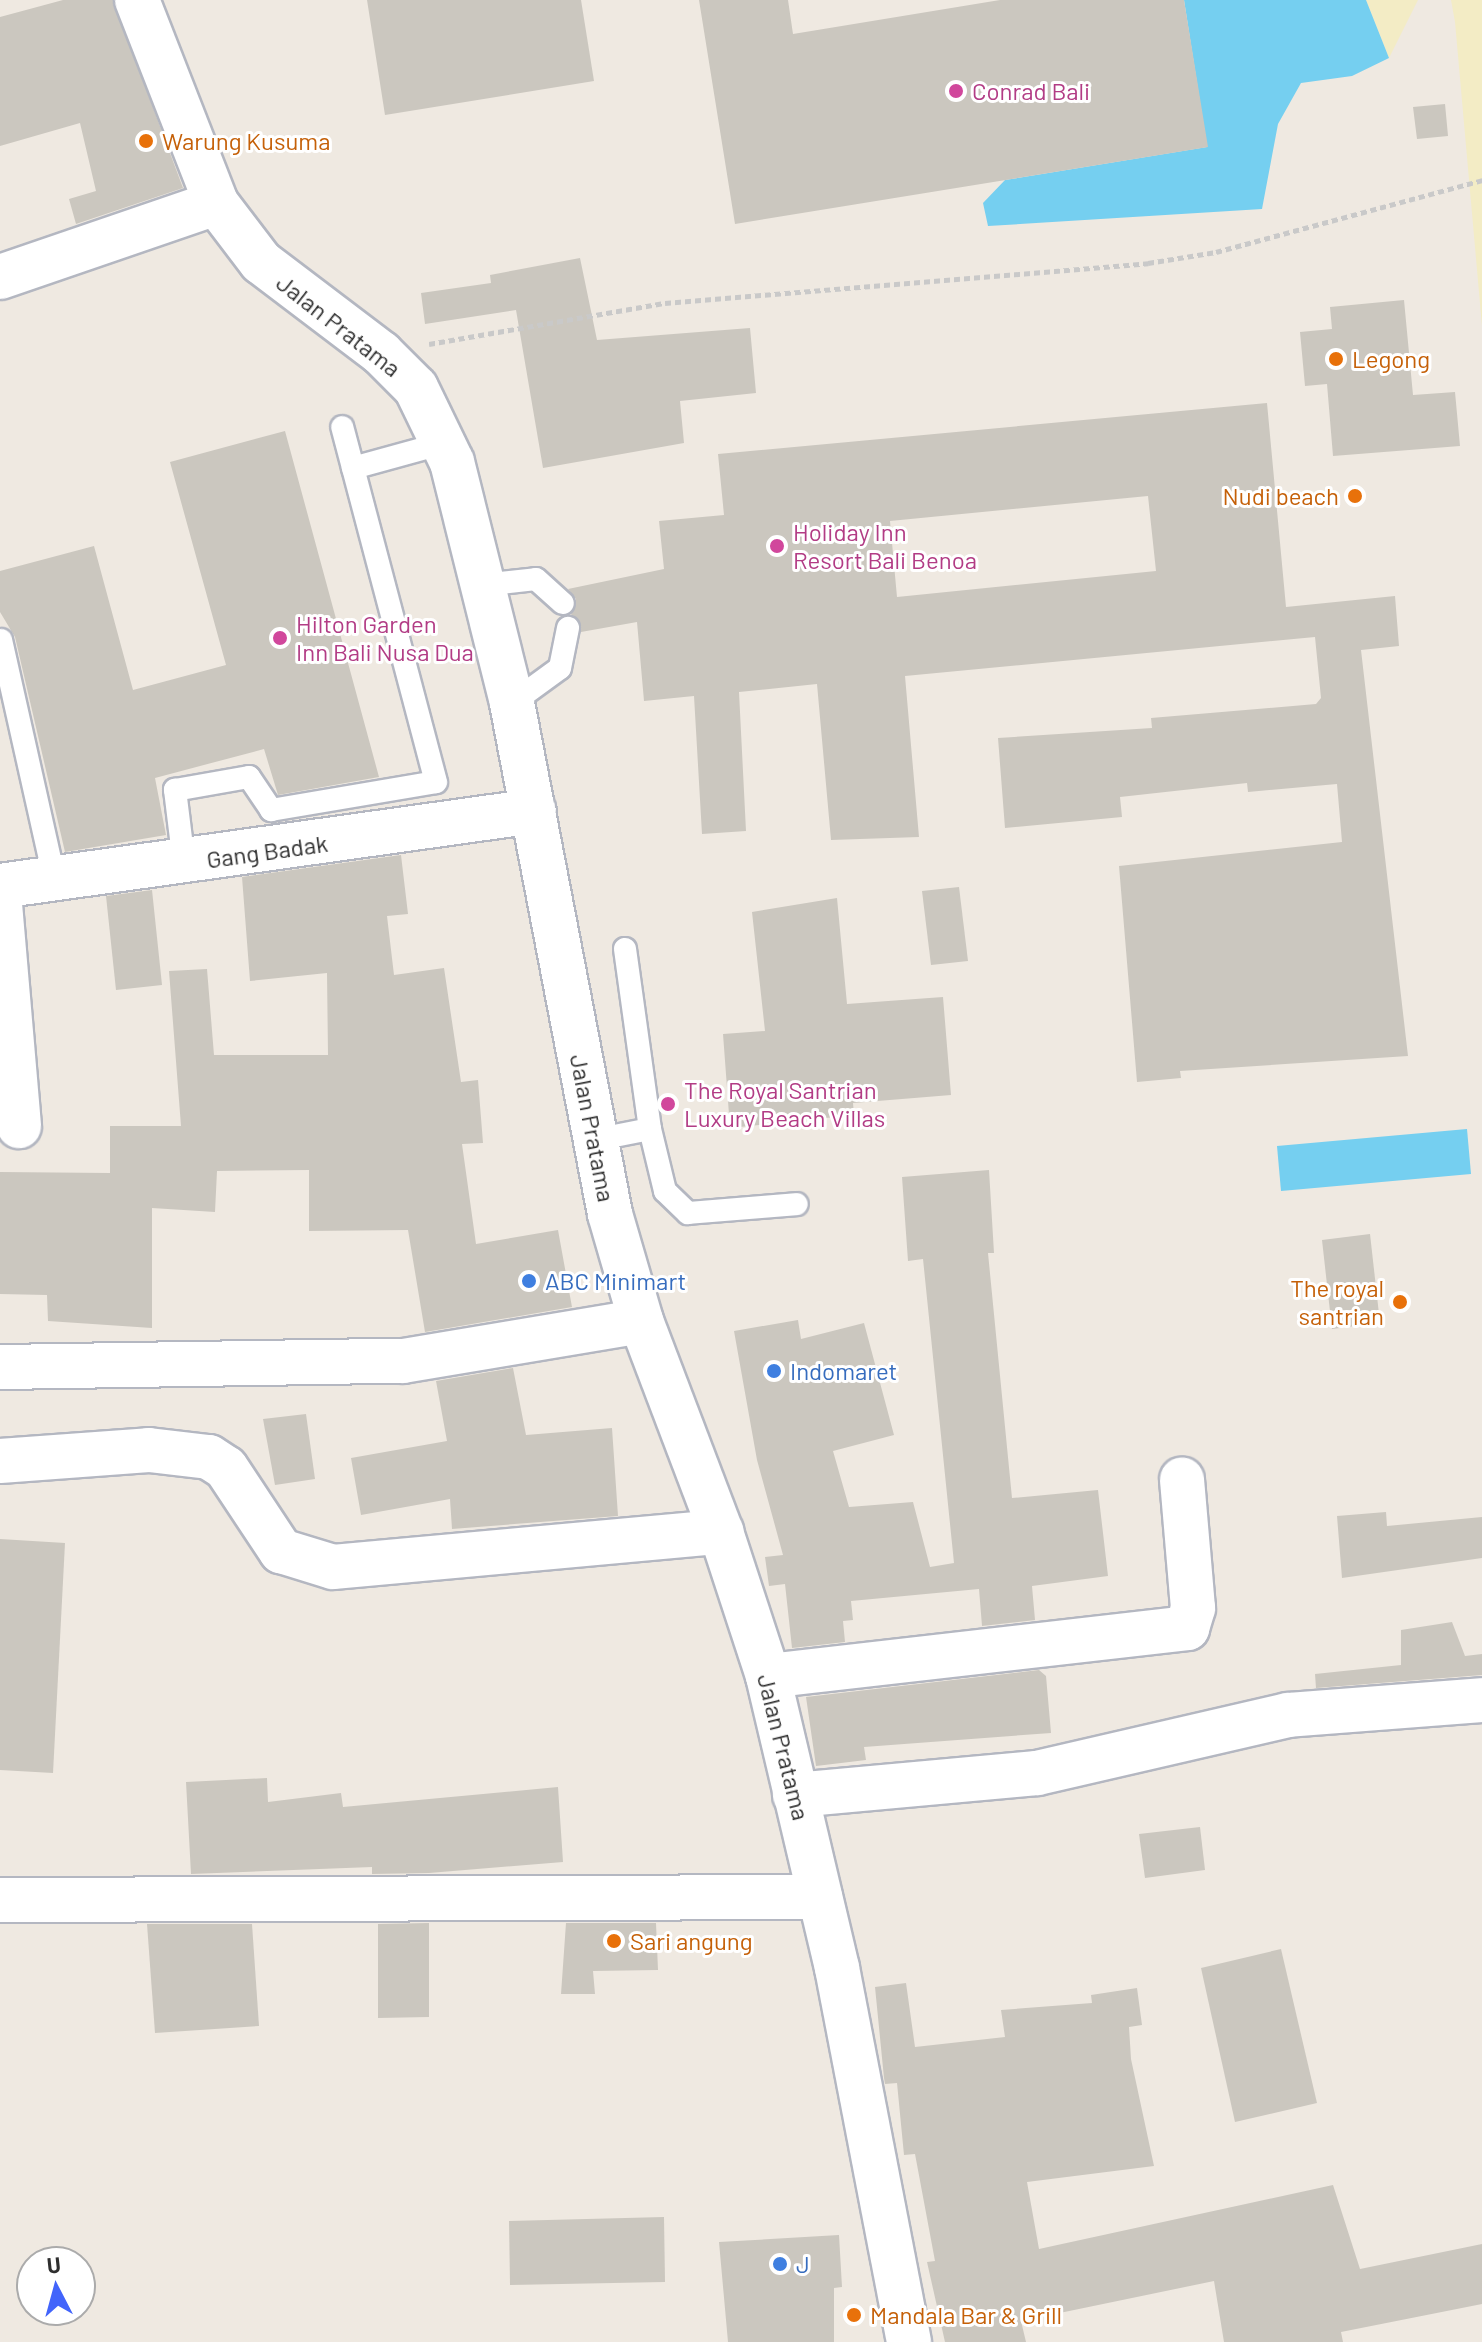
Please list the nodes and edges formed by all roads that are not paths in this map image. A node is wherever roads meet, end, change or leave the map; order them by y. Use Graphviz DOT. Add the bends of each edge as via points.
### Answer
graph roads {
  1 [pos="137,0"];
  2 [pos="216,203"];
  3 [pos="0,277"];
  4 [pos="342,427"];
  5 [pos="444,443"];
  6 [pos="353,468"];
  7 [pos="482,585"];
  8 [pos="563,603"];
  9 [pos="568,628"];
  10 [pos="1,640"];
  11 [pos="512,703"];
  12 [pos="534,811"];
  13 [pos="318,823"];
  14 [pos="184,863"];
  15 [pos="54,878"];
  16 [pos="0,886"];
  17 [pos="0,904"];
  18 [pos="625,949"];
  19 [pos="4,1010"];
  20 [pos="19,1126"];
  21 [pos="650,1129"];
  22 [pos="594,1140"];
  23 [pos="797,1204"];
  24 [pos="641,1321"];
  25 [pos="0,1367"];
  26 [pos="0,1461"];
  27 [pos="1182,1479"];
  28 [pos="721,1532"];
  29 [pos="768,1676"];
  30 [pos="1482,1700"];
  31 [pos="795,1795"];
  32 [pos="820,1897"];
  33 [pos="0,1900"];
  34 [pos="909,2342"];
  1 -- 2 [label="street, Jalan Pratama"];
  2 -- 3 [label="street"];
  2 -- 5 [label="street, Jalan Pratama" via="261,262 293,292 381,353 416,388"];
  4 -- 6 [label="lane"];
  5 -- 6 [label="lane"];
  5 -- 7 [label="street, Jalan Pratama"];
  6 -- 13 [label="lane" via="436,782"];
  7 -- 8 [label="lane" via="536,579"];
  7 -- 11 [label="street, Jalan Pratama"];
  9 -- 11 [label="lane" via="560,668"];
  10 -- 15 [label="lane"];
  11 -- 12 [label="street, Jalan Pratama"];
  12 -- 13 [label="street, Gang Badak"];
  12 -- 22 [label="street, Jalan Pratama"];
  13 -- 14 [label="street, Gang Badak"];
  13 -- 14 [label="lane" via="271,810 249,777 175,790"];
  14 -- 15 [label="street, Gang Badak"];
  15 -- 16 [label="street, Gang Badak"];
  17 -- 19 [label="street"];
  18 -- 21 [label="lane"];
  19 -- 20 [label="street"];
  21 -- 22 [label="lane"];
  21 -- 23 [label="lane" via="665,1191 688,1213"];
  22 -- 24 [label="street, Jalan Pratama"];
  24 -- 25 [label="street" via="403,1361"];
  24 -- 28 [label="street, Jalan Pratama"];
  26 -- 28 [label="street" via="149,1450 209,1457 226,1468 281,1551 333,1567"];
  27 -- 29 [label="street" via="1193,1608 1187,1628"];
  28 -- 29 [label="street, Jalan Pratama"];
  29 -- 31 [label="street, Jalan Pratama"];
  30 -- 31 [label="street" via="1288,1715 1037,1773"];
  31 -- 32 [label="street, Jalan Pratama"];
  32 -- 33 [label="street"];
  32 -- 34 [label="street, Jalan Pratama" via="895,2245"];
}
